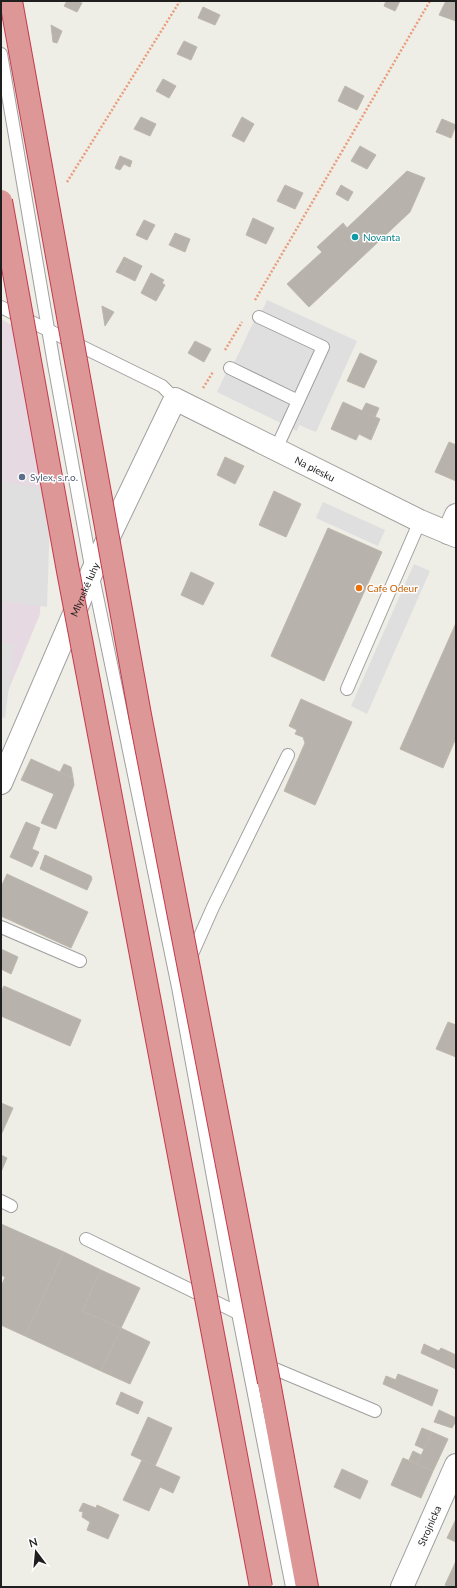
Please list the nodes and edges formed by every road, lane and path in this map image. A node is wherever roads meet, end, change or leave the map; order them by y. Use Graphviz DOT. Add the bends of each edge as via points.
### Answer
graph roads {
  1 [pos="11,1"];
  2 [pos="180,1"];
  3 [pos="430,1"];
  4 [pos="1,54"];
  5 [pos="66,184"];
  6 [pos="1,201"];
  7 [pos="253,304"];
  8 [pos="1,307"];
  9 [pos="259,317"];
  10 [pos="245,318"];
  11 [pos="49,330"];
  12 [pos="225,352"];
  13 [pos="217,366"];
  14 [pos="230,368"];
  15 [pos="298,401"];
  16 [pos="184,404"];
  17 [pos="276,449"];
  18 [pos="420,521"];
  19 [pos="453,528"];
  20 [pos="92,572"];
  21 [pos="347,689"];
  22 [pos="288,755"];
  23 [pos="1,783"];
  24 [pos="1,927"];
  25 [pos="80,960"];
  26 [pos="178,987"];
  27 [pos="86,1239"];
  28 [pos="238,1313"];
  29 [pos="247,1357"];
  30 [pos="375,1411"];
  31 [pos="456,1465"];
  32 [pos="261,1587"];
  33 [pos="292,1587"];
  34 [pos="307,1587"];
  35 [pos="402,1587"];
  1 -- 34 [label="highway, bridge" via="140,715"];
  2 -- 5 [label="path"];
  3 -- 7 [label="path"];
  4 -- 11 [label="lane"];
  6 -- 32 [label="highway, bridge" via="72,594"];
  8 -- 11 [label="lane"];
  9 -- 15 [label="lane" via="323,347"];
  10 -- 12 [label="path"];
  11 -- 16 [label="lane" via="162,386"];
  11 -- 20 [label="lane"];
  13 -- 16 [label="path"];
  14 -- 15 [label="lane"];
  15 -- 17 [label="lane"];
  16 -- 17 [label="street, Na piesku"];
  16 -- 20 [label="street, Mlynské luhy"];
  17 -- 18 [label="street, Na piesku"];
  18 -- 19 [label="street, Na piesku"];
  18 -- 21 [label="lane"];
  20 -- 23 [label="street, Mlynské luhy"];
  20 -- 26 [label="lane"];
  22 -- 26 [label="lane" via="213,907"];
  24 -- 25 [label="lane"];
  26 -- 28 [label="lane"];
  27 -- 28 [label="lane"];
  28 -- 29 [label="lane"];
  29 -- 30 [label="lane"];
  29 -- 33 [label="lane"];
  31 -- 35 [label="street, Strojnícka"];
}
